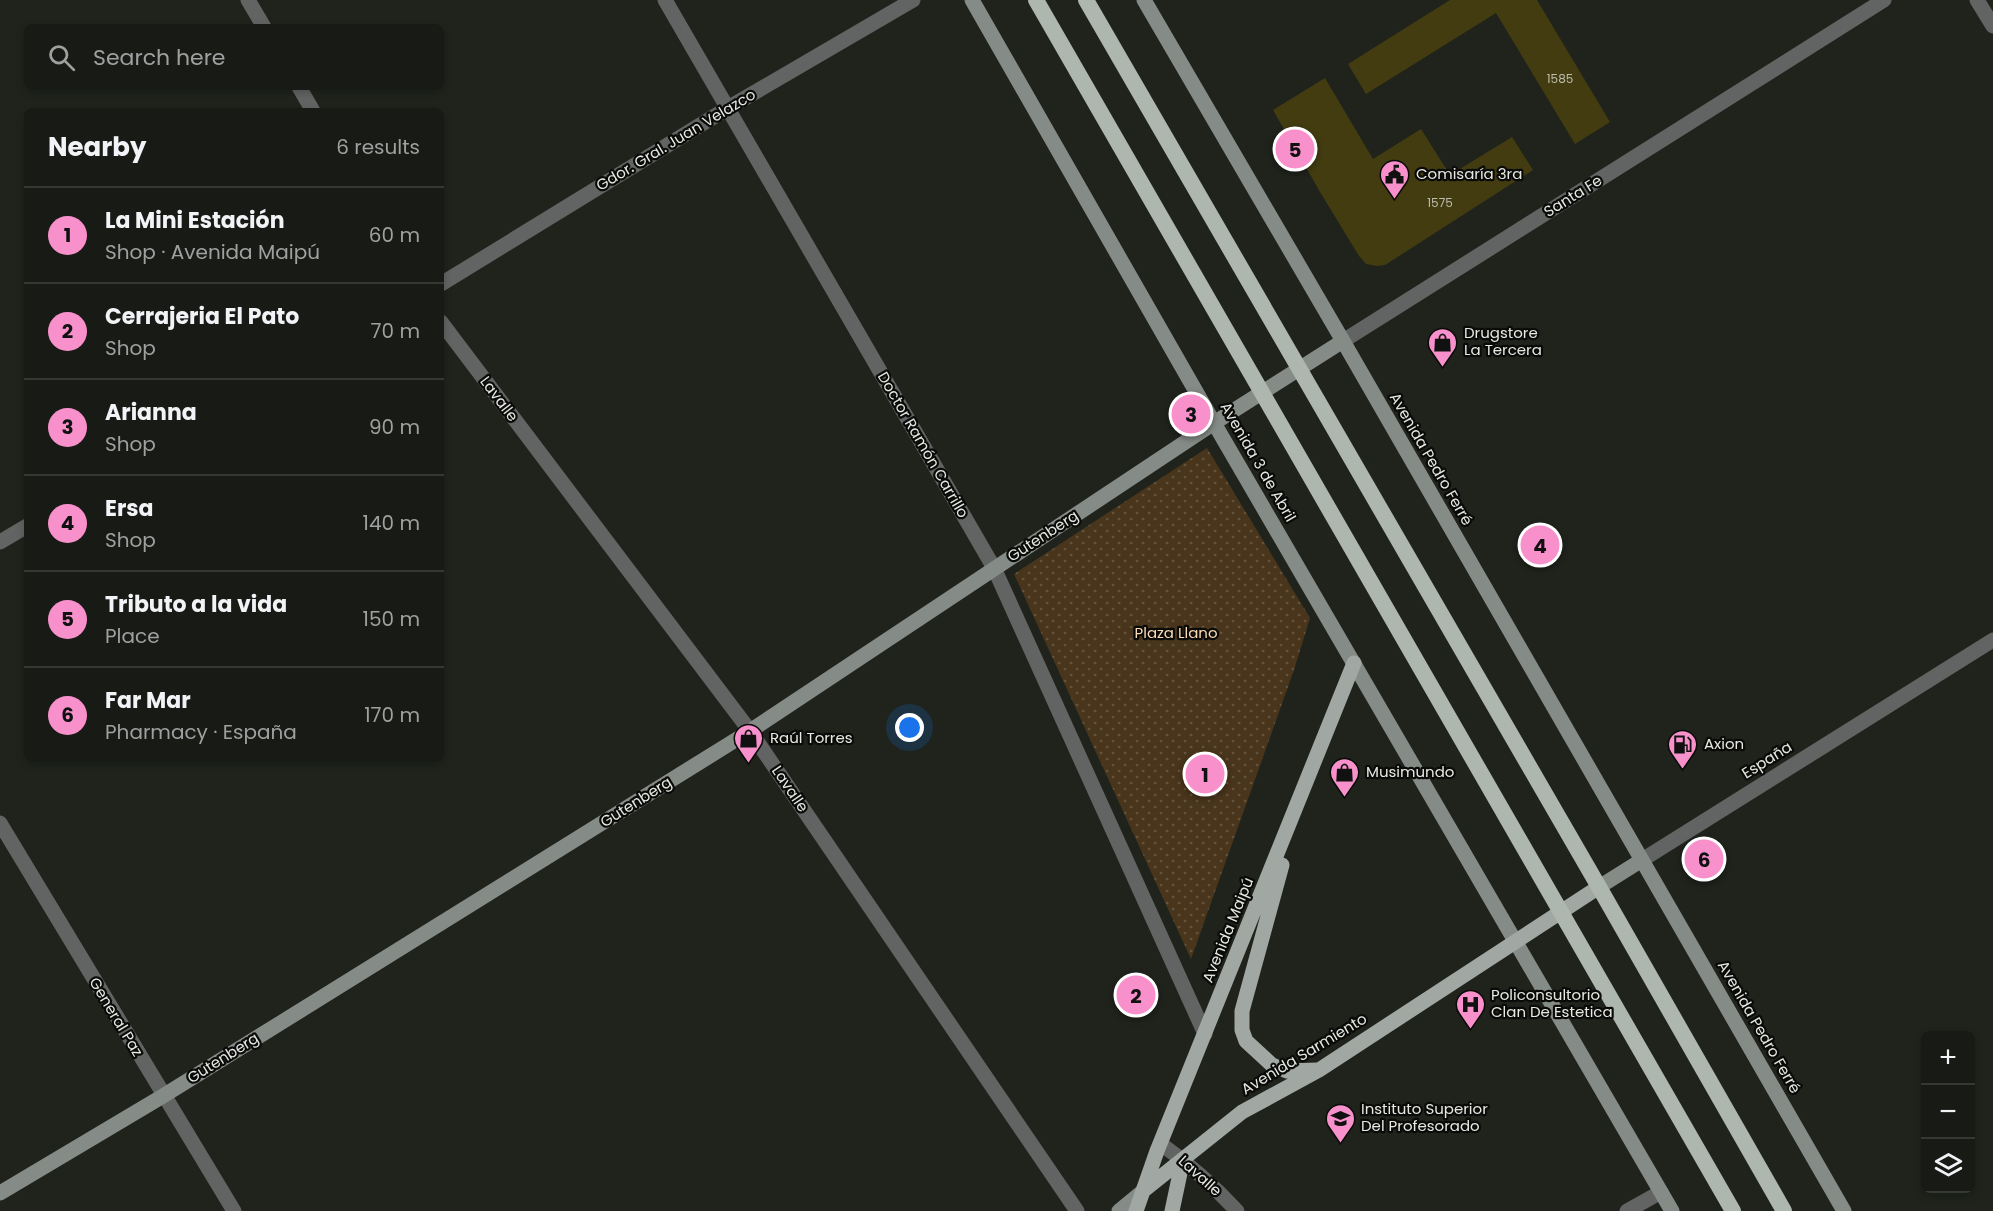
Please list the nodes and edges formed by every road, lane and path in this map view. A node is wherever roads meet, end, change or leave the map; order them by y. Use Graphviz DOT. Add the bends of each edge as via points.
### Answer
graph roads {
  1 [pos="248,0"];
  2 [pos="665,0"];
  3 [pos="913,0"];
  4 [pos="972,0"];
  5 [pos="1036,0"];
  6 [pos="1086,0"];
  7 [pos="1144,0"];
  8 [pos="1884,0"];
  9 [pos="1977,0"];
  10 [pos="262,24"];
  11 [pos="1993,26"];
  12 [pos="301,90"];
  13 [pos="311,108"];
  14 [pos="728,108"];
  15 [pos="444,282"];
  16 [pos="444,326"];
  17 [pos="1343,341"];
  18 [pos="1299,369"];
  19 [pos="1262,394"];
  20 [pos="1214,423"];
  21 [pos="24,528"];
  22 [pos="0,542"];
  23 [pos="994,568"];
  24 [pos="1993,640"];
  25 [pos="1354,663"];
  26 [pos="750,731"];
  27 [pos="1303,792"];
  28 [pos="0,823"];
  29 [pos="1642,860"];
  30 [pos="1599,887"];
  31 [pos="1561,910"];
  32 [pos="1516,941"];
  33 [pos="1205,1034"];
  34 [pos="1319,1070"];
  35 [pos="163,1096"];
  36 [pos="1161,1144"];
  37 [pos="1183,1159"];
  38 [pos="1142,1192"];
  39 [pos="1661,1192"];
  40 [pos="0,1193"];
  41 [pos="234,1211"];
  42 [pos="1077,1211"];
  43 [pos="1119,1211"];
  44 [pos="1136,1211"];
  45 [pos="1172,1211"];
  46 [pos="1237,1211"];
  47 [pos="1627,1211"];
  48 [pos="1672,1211"];
  49 [pos="1733,1211"];
  50 [pos="1784,1211"];
  51 [pos="1844,1211"];
  1 -- 10 [label="street"];
  2 -- 14 [label="street, Doctor Ramón Carrillo"];
  3 -- 14 [label="street, Gdor. Gral. Juan Velazco"];
  4 -- 20 [label="main road, Avenida 3 de Abril"];
  5 -- 19 [label="highway"];
  6 -- 18 [label="highway"];
  7 -- 17 [label="main road"];
  8 -- 17 [label="street, Santa Fe"];
  9 -- 11 [label="street"];
  12 -- 13 [label="street"];
  14 -- 15 [label="street, Gdor. Gral. Juan Velazco"];
  14 -- 23 [label="street, Doctor Ramón Carrillo"];
  16 -- 26 [label="street, Lavalle"];
  17 -- 18 [label="main road, Santa Fe"];
  17 -- 29 [label="main road, Avenida Pedro Ferré"];
  18 -- 19 [label="main road, Santa Fe"];
  18 -- 30 [label="highway"];
  19 -- 20 [label="main road, Gutenberg"];
  19 -- 31 [label="highway"];
  20 -- 23 [label="main road, Gutenberg"];
  20 -- 25 [label="main road, Avenida 3 de Abril"];
  21 -- 22 [label="street"];
  23 -- 26 [label="main road, Gutenberg"];
  23 -- 33 [label="street, Doctor Ramón Carrillo"];
  24 -- 29 [label="street, España"];
  25 -- 27 [label="main road, Avenida Maipú"];
  25 -- 32 [label="main road, Avenida 3 de Abril"];
  26 -- 35 [label="main road, Gutenberg"];
  26 -- 42 [label="street, Lavalle"];
  27 -- 33 [label="main road, Avenida Maipú"];
  27 -- 34 [label="main road" via="1242,1011 1242,1030 1246,1041 1272,1065 1287,1071"];
  28 -- 35 [label="street, General Paz"];
  29 -- 30 [label="main road, España"];
  29 -- 51 [label="main road, Avenida Pedro Ferré"];
  30 -- 31 [label="main road, España"];
  30 -- 50 [label="highway"];
  31 -- 32 [label="main road, Avenida Sarmiento"];
  31 -- 49 [label="highway"];
  32 -- 34 [label="main road, Avenida Sarmiento"];
  32 -- 39 [label="main road"];
  33 -- 36 [label="main road, Avenida Maipú"];
  34 -- 37 [label="main road, Avenida Sarmiento" via="1242,1112"];
  35 -- 40 [label="main road, Gutenberg"];
  35 -- 41 [label="street, General Paz"];
  36 -- 37 [label="street, Lavalle"];
  36 -- 38 [label="main road, Avenida Maipú"];
  37 -- 38 [label="main road, Avenida Sarmiento"];
  37 -- 45 [label="main road"];
  37 -- 46 [label="street, Lavalle"];
  38 -- 43 [label="main road, Avenida Sarmiento"];
  38 -- 44 [label="main road, Avenida Maipú"];
  39 -- 47 [label="street"];
  39 -- 48 [label="main road"];
}
